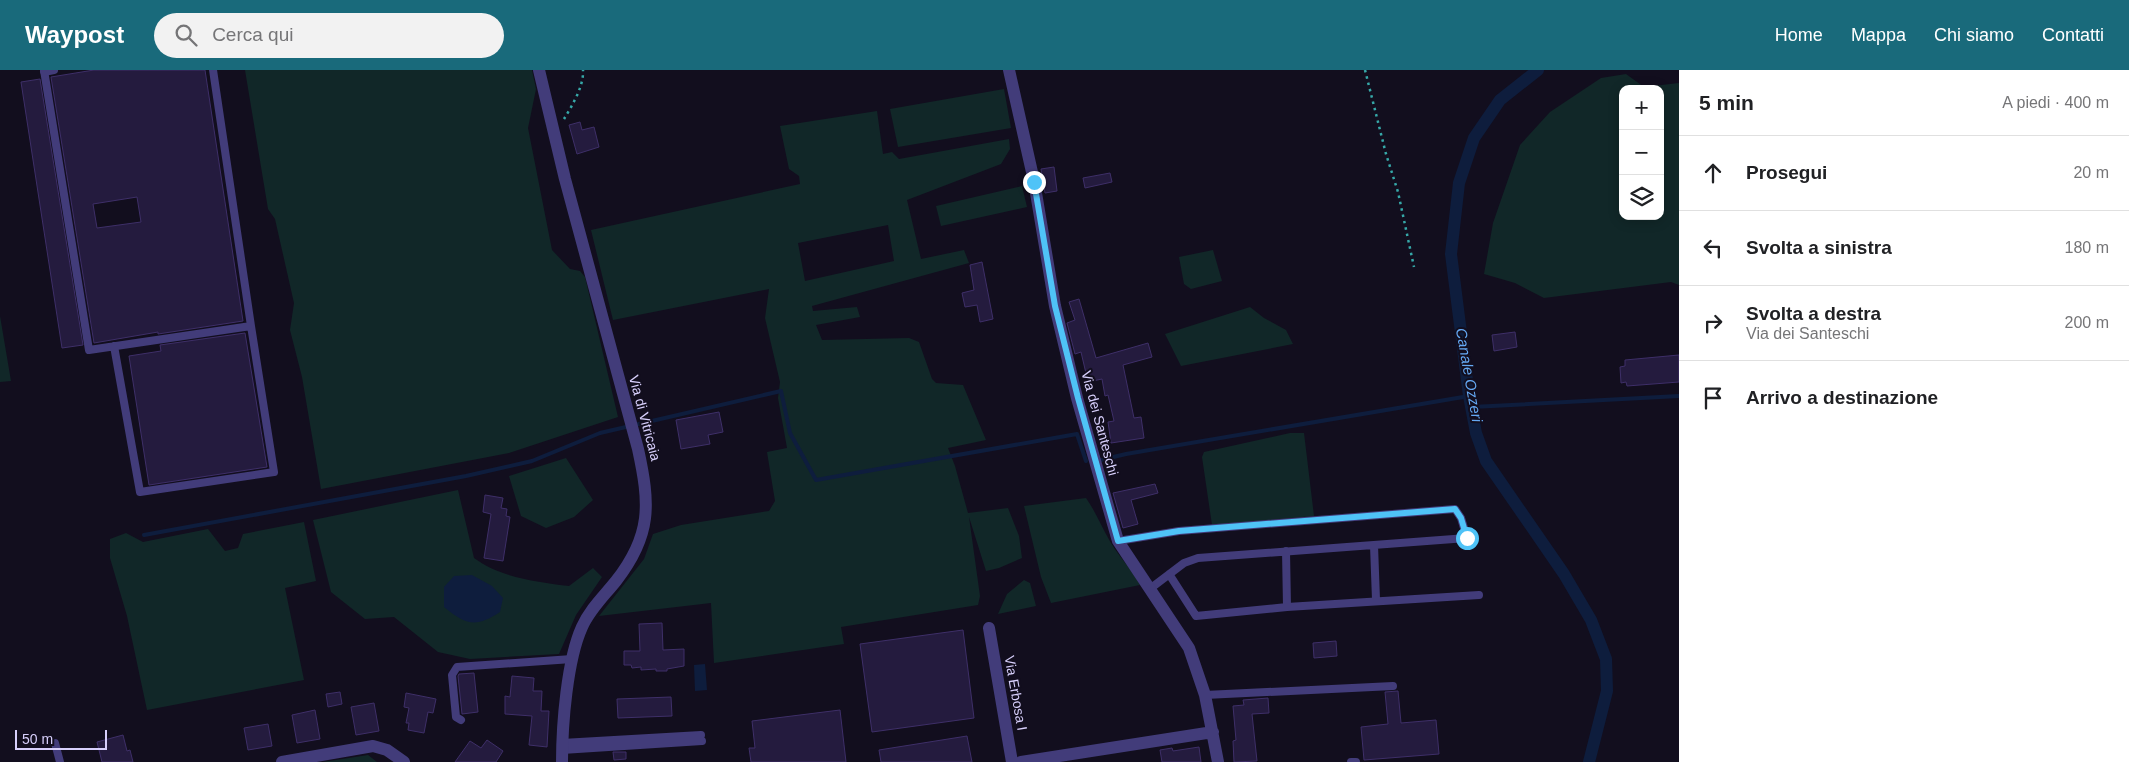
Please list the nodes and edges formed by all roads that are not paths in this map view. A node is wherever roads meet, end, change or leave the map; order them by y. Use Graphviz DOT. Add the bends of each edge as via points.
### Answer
graph roads {
  1 [pos="54,70"];
  2 [pos="213,70"];
  3 [pos="539,70"];
  4 [pos="1009,70"];
  5 [pos="44,71"];
  6 [pos="251,326"];
  7 [pos="114,346"];
  8 [pos="1118,541"];
  9 [pos="1374,545"];
  10 [pos="1286,551"];
  11 [pos="1169,574"];
  12 [pos="1151,588"];
  13 [pos="1479,595"];
  14 [pos="1376,600"];
  15 [pos="1287,607"];
  16 [pos="989,628"];
  17 [pos="572,659"];
  18 [pos="1393,686"];
  19 [pos="1205,695"];
  20 [pos="461,720"];
  21 [pos="1213,732"];
  22 [pos="702,738"];
  23 [pos="55,743"];
  24 [pos="562,752"];
  25 [pos="60,762"];
  26 [pos="282,762"];
  27 [pos="404,762"];
  28 [pos="1012,762"];
  29 [pos="1021,762"];
  30 [pos="1218,762"];
  31 [pos="1351,762"];
  32 [pos="1356,762"];
  1 -- 5 [label="lane"];
  2 -- 6 [label="lane"];
  3 -- 17 [label="street, Via di Vitricaia" via="645,477 645,528 635,552 617,580 588,615"];
  4 -- 8 [label="street, Via dei Santeschi" via="1034,182 1055,306"];
  5 -- 7 [label="lane" via="90,350"];
  6 -- 7 [label="lane"];
  6 -- 7 [label="lane" via="274,472 140,492"];
  8 -- 9 [label="lane" via="1179,531 1455,509 1467,538"];
  8 -- 12 [label="street, Via dei Santeschi"];
  9 -- 10 [label="lane"];
  9 -- 14 [label="lane"];
  10 -- 11 [label="lane" via="1198,558"];
  10 -- 15 [label="lane"];
  11 -- 12 [label="lane"];
  11 -- 15 [label="lane" via="1196,616"];
  12 -- 19 [label="street, Via dei Santeschi" via="1189,648"];
  13 -- 14 [label="lane"];
  14 -- 15 [label="lane"];
  16 -- 28 [label="street, Via Erbosa I"];
  17 -- 20 [label="lane" via="456,667 452,675 456,717"];
  17 -- 24 [label="street, Via di Vitricaia"];
  18 -- 19 [label="lane"];
  19 -- 21 [label="street, Via dei Santeschi"];
  21 -- 29 [label="street"];
  21 -- 30 [label="street, Via dei Santeschi"];
  22 -- 24 [label="lane"];
  23 -- 25 [label="lane"];
  26 -- 27 [label="street" via="373,746"];
  31 -- 32 [label="lane"];
}
